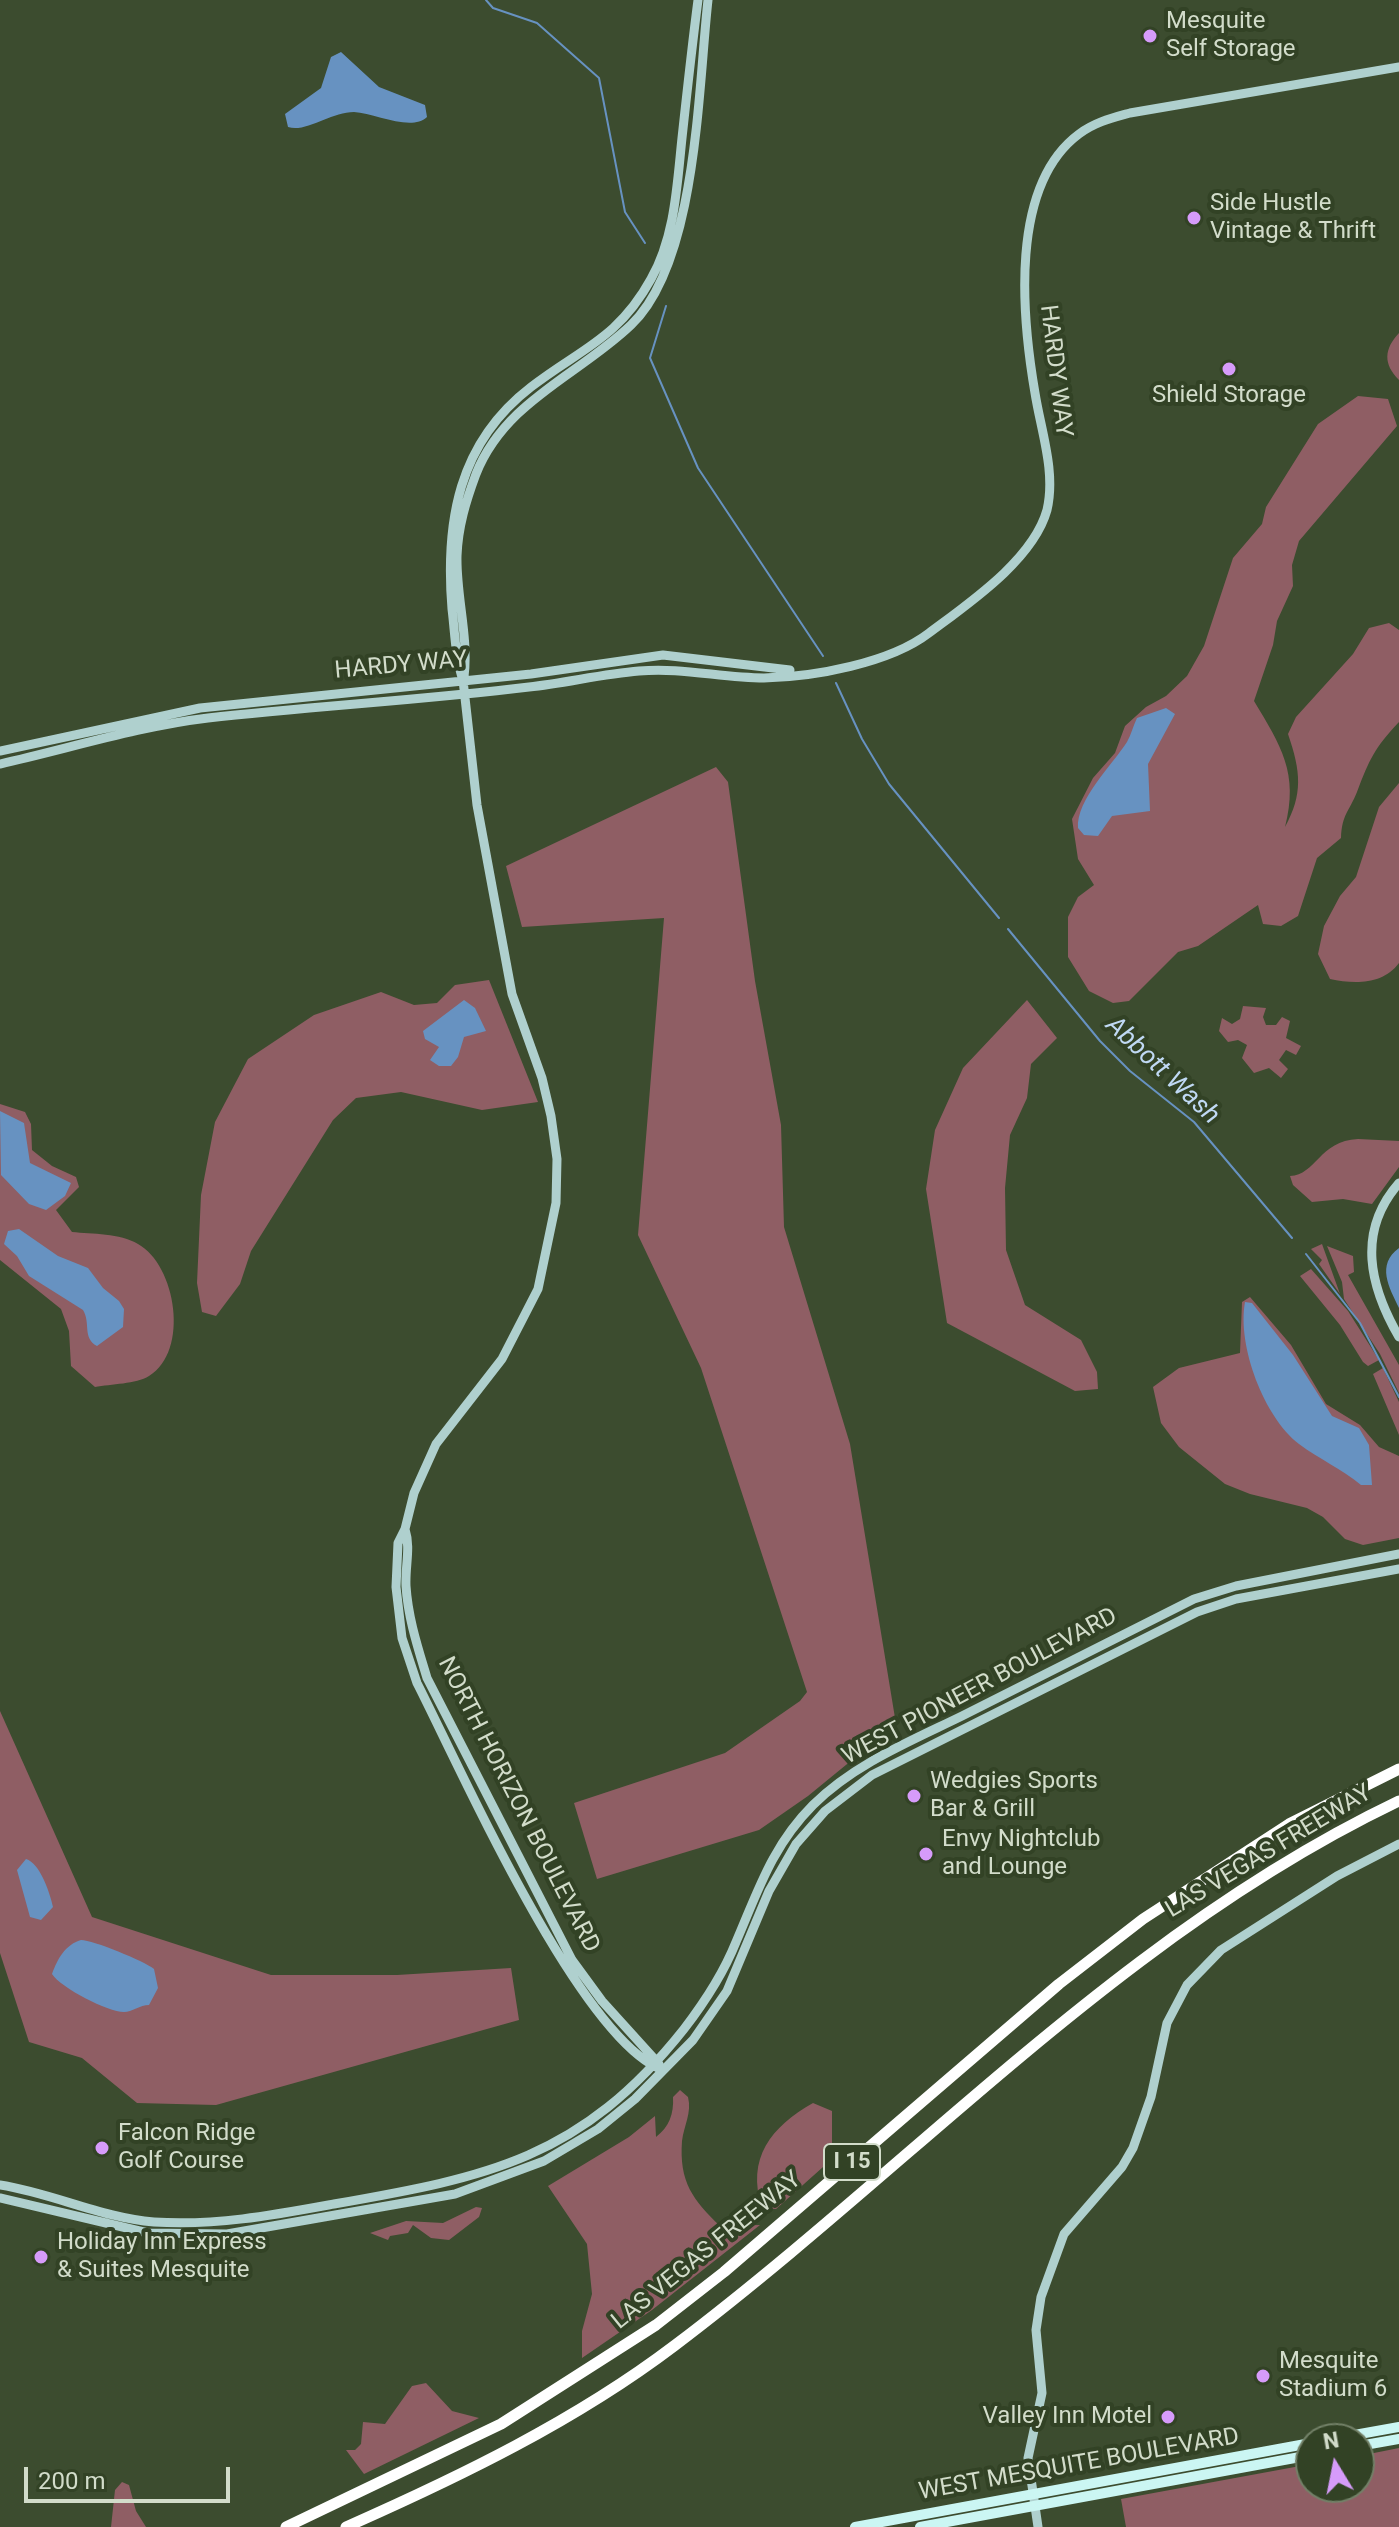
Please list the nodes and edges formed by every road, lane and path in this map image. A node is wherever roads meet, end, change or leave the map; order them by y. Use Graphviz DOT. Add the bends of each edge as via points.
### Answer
graph roads {
  1 [pos="698,0"];
  2 [pos="708,0"];
  3 [pos="1399,67"];
  4 [pos="809,672"];
  5 [pos="463,680"];
  6 [pos="464,693"];
  7 [pos="0,751"];
  8 [pos="0,764"];
  9 [pos="1399,1183"];
  10 [pos="1399,1337"];
  11 [pos="1399,1554"];
  12 [pos="1399,1569"];
  13 [pos="1399,1769"];
  14 [pos="1399,1801"];
  15 [pos="1399,1844"];
  16 [pos="654,2063"];
  17 [pos="663,2070"];
  18 [pos="0,2185"];
  19 [pos="0,2198"];
  20 [pos="1399,2427"];
  21 [pos="1375,2431"];
  22 [pos="1399,2439"];
  23 [pos="1375,2443"];
  24 [pos="1295,2446"];
  25 [pos="1295,2458"];
  26 [pos="1034,2501"];
  27 [pos="399,2504"];
  28 [pos="286,2527"];
  29 [pos="346,2527"];
  30 [pos="359,2527"];
  31 [pos="855,2527"];
  32 [pos="920,2527"];
  33 [pos="1038,2527"];
  1 -- 5 [label="main road, NORTH HORIZON BOULEVARD" via="675,198 652,279 626,316 595,346 530,387 495,422 464,476 452,512 448,560"];
  2 -- 5 [label="main road, NORTH HORIZON BOULEVARD" via="686,197 664,277 634,323 535,395 502,429 462,512 457,557"];
  3 -- 4 [label="main road, HARDY WAY" via="1130,113 1100,121 1058,153 1034,208 1025,282 1028,350 1051,479 1040,529 1013,563 926,636 882,659"];
  4 -- 5 [label="main road, HARDY WAY" via="663,655"];
  4 -- 6 [label="main road, HARDY WAY" via="765,678 636,671"];
  5 -- 6 [label="main road, NORTH HORIZON BOULEVARD"];
  5 -- 7 [label="main road, HARDY WAY" via="200,708"];
  6 -- 8 [label="main road, HARDY WAY" via="204,718"];
  6 -- 16 [label="main road, NORTH HORIZON BOULEVARD" via="477,805 512,994 551,1116 556,1203 538,1289 502,1359 436,1444 414,1493 398,1543 402,1638 417,1683 547,1938 594,2005"];
  9 -- 10 [label="main road" via="1382,1208 1372,1261 1380,1305"];
  11 -- 16 [label="main road, WEST PIONEER BOULEVARD" via="1194,1599 868,1763 815,1803 784,1839 756,1888 716,1981"];
  12 -- 17 [label="main road, WEST PIONEER BOULEVARD" via="1236,1599 1197,1612 872,1775 825,1811 796,1844 769,1891 727,1991 693,2040"];
  13 -- 28 [label="highway, LAS VEGAS FREEWAY / I 15" via="1289,1824 1143,1919 656,2325 501,2424"];
  14 -- 27 [label="highway, LAS VEGAS FREEWAY / I 15" via="1269,1872 1162,1943 670,2349 516,2445"];
  15 -- 26 [label="main road" via="1244,1933 1187,1985 1167,2023 1133,2148 1064,2234 1044,2285 1036,2330 1042,2393 1028,2458"];
  16 -- 17 [label="main road, NORTH HORIZON BOULEVARD"];
  16 -- 18 [label="main road, WEST PIONEER BOULEVARD" via="594,2119 543,2150 452,2184 229,2223 126,2217"];
  17 -- 19 [label="main road, WEST PIONEER BOULEVARD" via="598,2129 544,2161 455,2194 227,2234 187,2236 121,2228"];
  20 -- 21 [label="main road"];
  22 -- 23 [label="main road"];
  24 -- 26 [label="main road, WEST MESQUITE BOULEVARD"];
  25 -- 26 [label="main road, WEST MESQUITE BOULEVARD"];
  26 -- 31 [label="main road, WEST MESQUITE BOULEVARD"];
  26 -- 32 [label="main road, WEST MESQUITE BOULEVARD"];
  26 -- 33 [label="main road"];
  27 -- 29 [label="highway, LAS VEGAS FREEWAY / I 15"];
  27 -- 30 [label="highway"];
}
